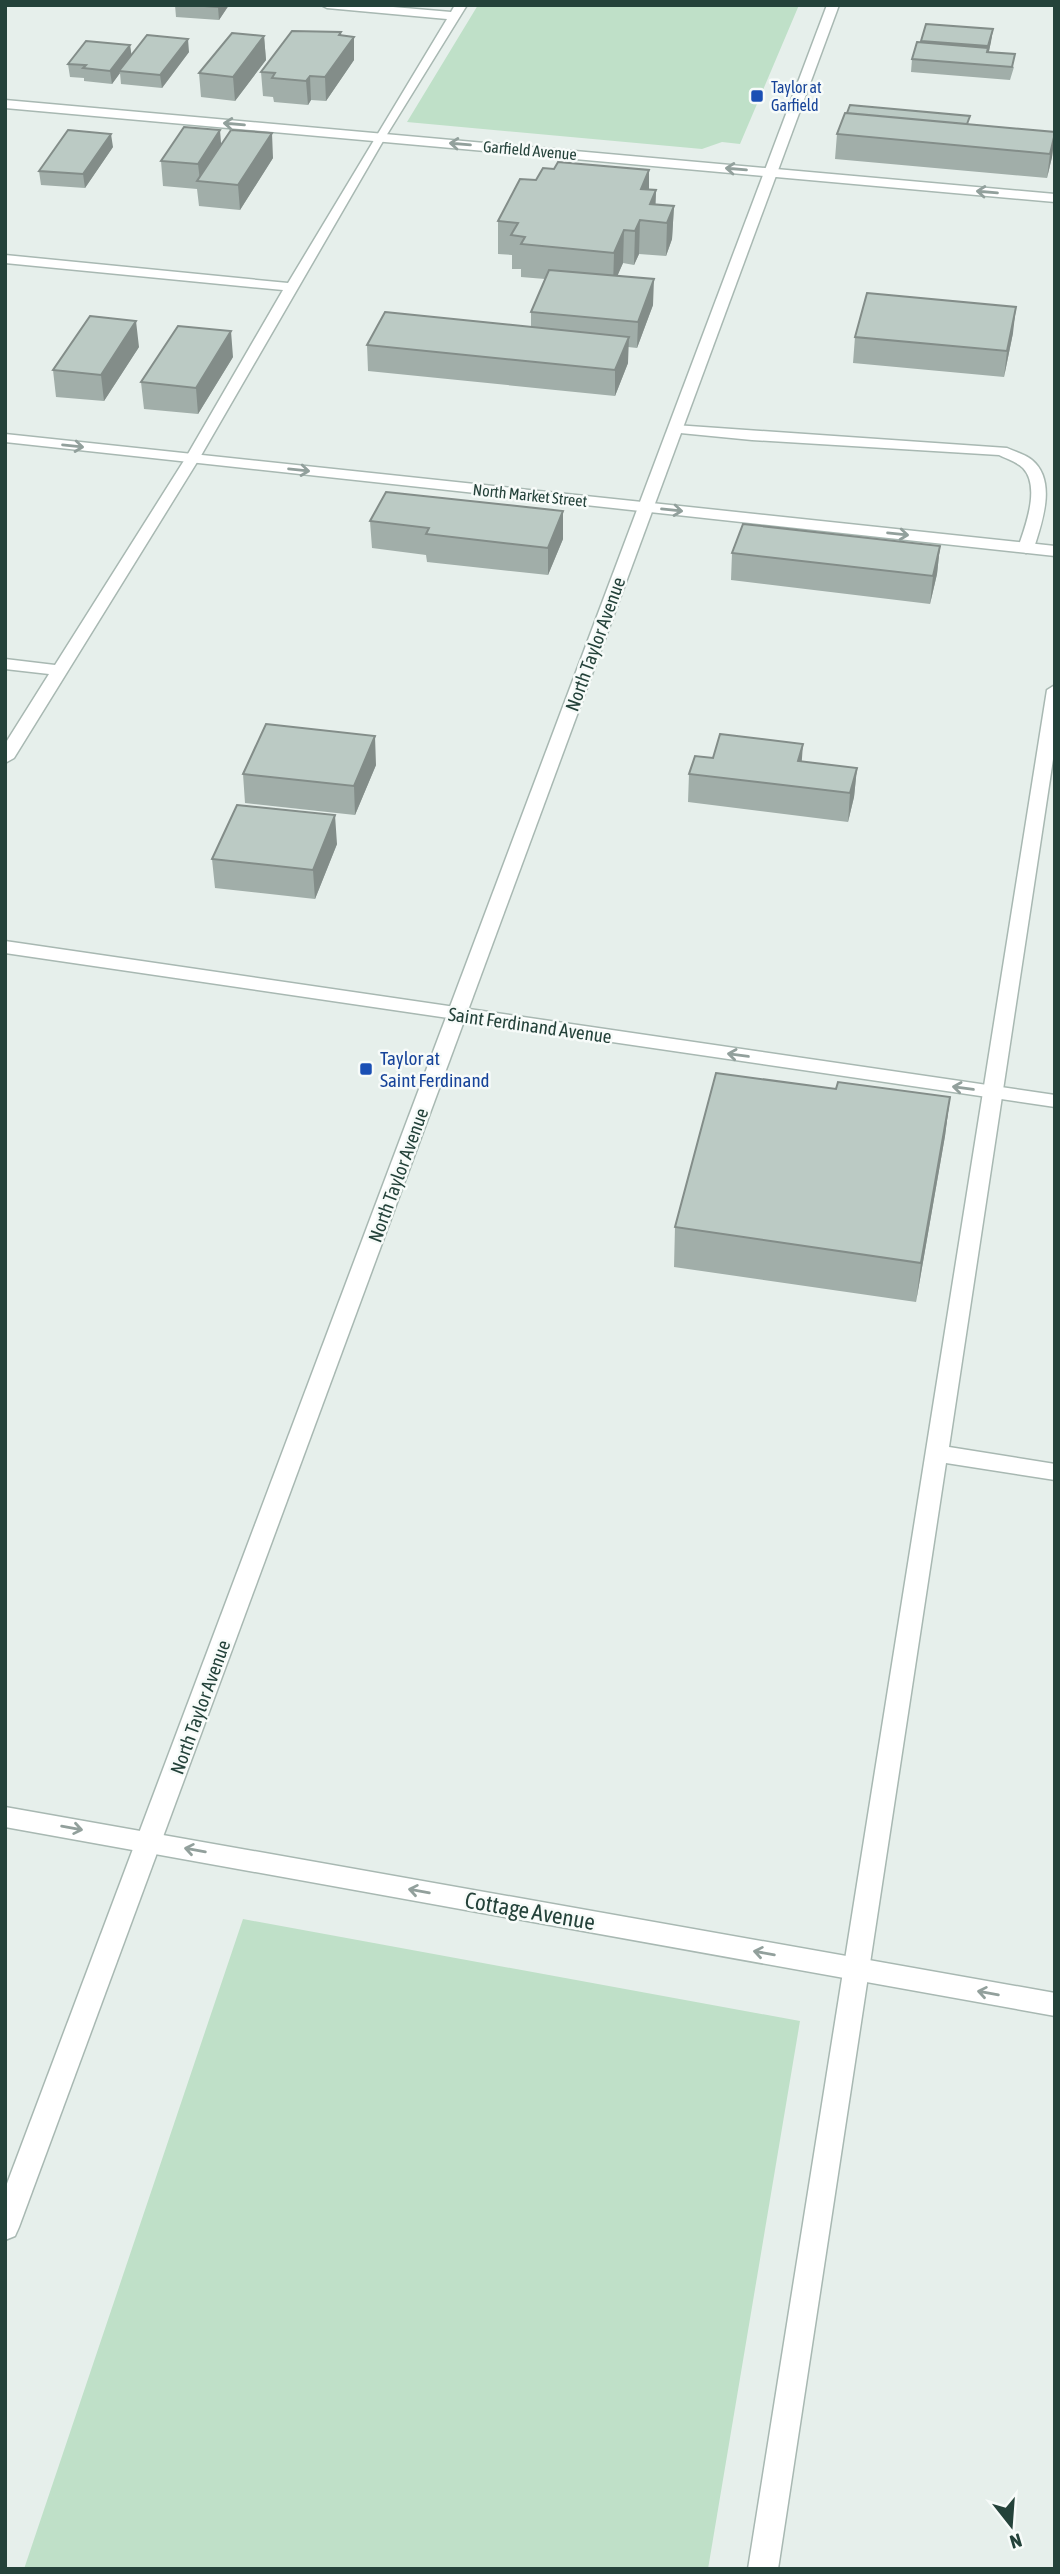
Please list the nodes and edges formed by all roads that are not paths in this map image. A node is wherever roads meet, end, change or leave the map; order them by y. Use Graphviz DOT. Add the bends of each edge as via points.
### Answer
graph roads {
  1 [pos="327,5"];
  2 [pos="833,5"];
  3 [pos="457,11"];
  4 [pos="5,104"];
  5 [pos="380,136"];
  6 [pos="771,173"];
  7 [pos="1055,198"];
  8 [pos="5,259"];
  9 [pos="291,287"];
  10 [pos="675,429"];
  11 [pos="5,438"];
  12 [pos="192,459"];
  13 [pos="646,507"];
  14 [pos="1026,548"];
  15 [pos="1055,551"];
  16 [pos="5,663"];
  17 [pos="60,670"];
  18 [pos="1055,690"];
  19 [pos="5,758"];
  20 [pos="1046,802"];
  21 [pos="5,947"];
  22 [pos="458,1014"];
  23 [pos="993,1093"];
  24 [pos="1055,1101"];
  25 [pos="937,1453"];
  26 [pos="1055,1472"];
  27 [pos="5,1817"];
  28 [pos="149,1842"];
  29 [pos="855,1969"];
  30 [pos="1055,2005"];
  31 [pos="5,2227"];
  32 [pos="763,2569"];
  1 -- 3 [label="street"];
  2 -- 6 [label="street, North Taylor Avenue"];
  3 -- 5 [label="street"];
  5 -- 4 [label="street, Garfield Avenue, one-way"];
  6 -- 5 [label="street, Garfield Avenue, one-way"];
  5 -- 9 [label="street"];
  7 -- 6 [label="street, Garfield Avenue, one-way"];
  6 -- 10 [label="street, North Taylor Avenue"];
  8 -- 9 [label="street"];
  9 -- 12 [label="street"];
  10 -- 13 [label="street, North Taylor Avenue"];
  10 -- 14 [label="street" via="1002,451 1030,464 1038,481 1036,517"];
  11 -- 12 [label="street, North Market Street, one-way"];
  12 -- 13 [label="street, North Market Street, one-way"];
  12 -- 17 [label="street"];
  13 -- 14 [label="street, North Market Street, one-way"];
  13 -- 22 [label="street, North Taylor Avenue"];
  14 -- 15 [label="street, North Market Street"];
  16 -- 17 [label="street"];
  17 -- 19 [label="street"];
  18 -- 20 [label="street"];
  20 -- 23 [label="street"];
  21 -- 22 [label="street, Saint Ferdinand Avenue"];
  23 -- 22 [label="street, Saint Ferdinand Avenue, one-way"];
  22 -- 28 [label="street, North Taylor Avenue"];
  23 -- 24 [label="street, Saint Ferdinand Avenue"];
  23 -- 25 [label="street"];
  25 -- 26 [label="street"];
  25 -- 29 [label="street"];
  27 -- 28 [label="street, Cottage Avenue, one-way"];
  29 -- 28 [label="street, Cottage Avenue, one-way"];
  28 -- 31 [label="street, North Taylor Avenue"];
  30 -- 29 [label="street, Cottage Avenue, one-way"];
  29 -- 32 [label="street"];
}
